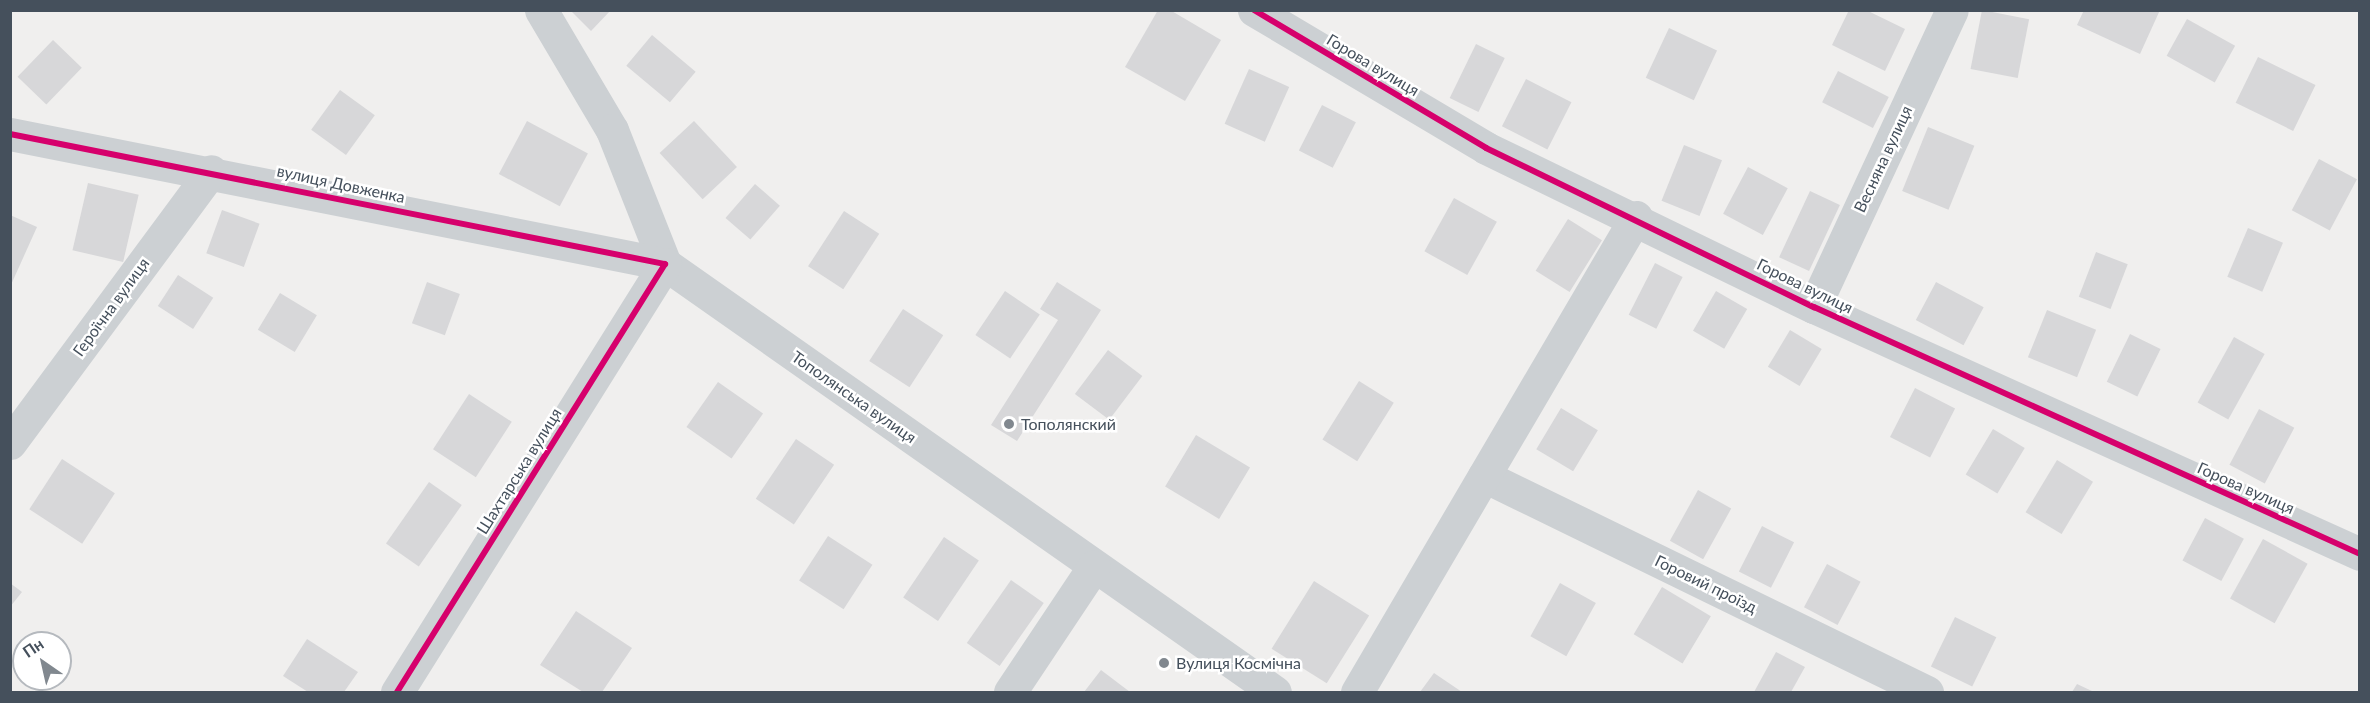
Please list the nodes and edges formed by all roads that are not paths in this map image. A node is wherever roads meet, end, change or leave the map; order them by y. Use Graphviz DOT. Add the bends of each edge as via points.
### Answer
graph roads {
  1 [pos="541,10"];
  2 [pos="1254,10"];
  3 [pos="1952,10"];
  4 [pos="10,134"];
  5 [pos="211,171"];
  6 [pos="1636,217"];
  7 [pos="665,264"];
  8 [pos="1814,307"];
  9 [pos="10,443"];
  10 [pos="1484,476"];
  11 [pos="2360,554"];
  12 [pos="1094,566"];
  13 [pos="397,693"];
  14 [pos="1010,693"];
  15 [pos="1275,693"];
  16 [pos="1357,693"];
  17 [pos="1927,693"];
  1 -- 7 [label="street" via="612,130"];
  2 -- 6 [label="street, Горова вулиця" via="1486,148"];
  3 -- 8 [label="street, Весняна вулиця"];
  4 -- 5 [label="street, вулиця Довженка"];
  5 -- 7 [label="street, вулиця Довженка"];
  5 -- 9 [label="street, Героїчна вулиця"];
  6 -- 8 [label="street, Горова вулиця"];
  6 -- 10 [label="street"];
  7 -- 12 [label="street, Тополянська вулиця"];
  7 -- 13 [label="street, Шахтарська вулиця"];
  8 -- 11 [label="street, Горова вулиця"];
  10 -- 16 [label="street"];
  10 -- 17 [label="street, Горовий проїзд"];
  12 -- 14 [label="street"];
  12 -- 15 [label="street, Тополянська вулиця"];
}
